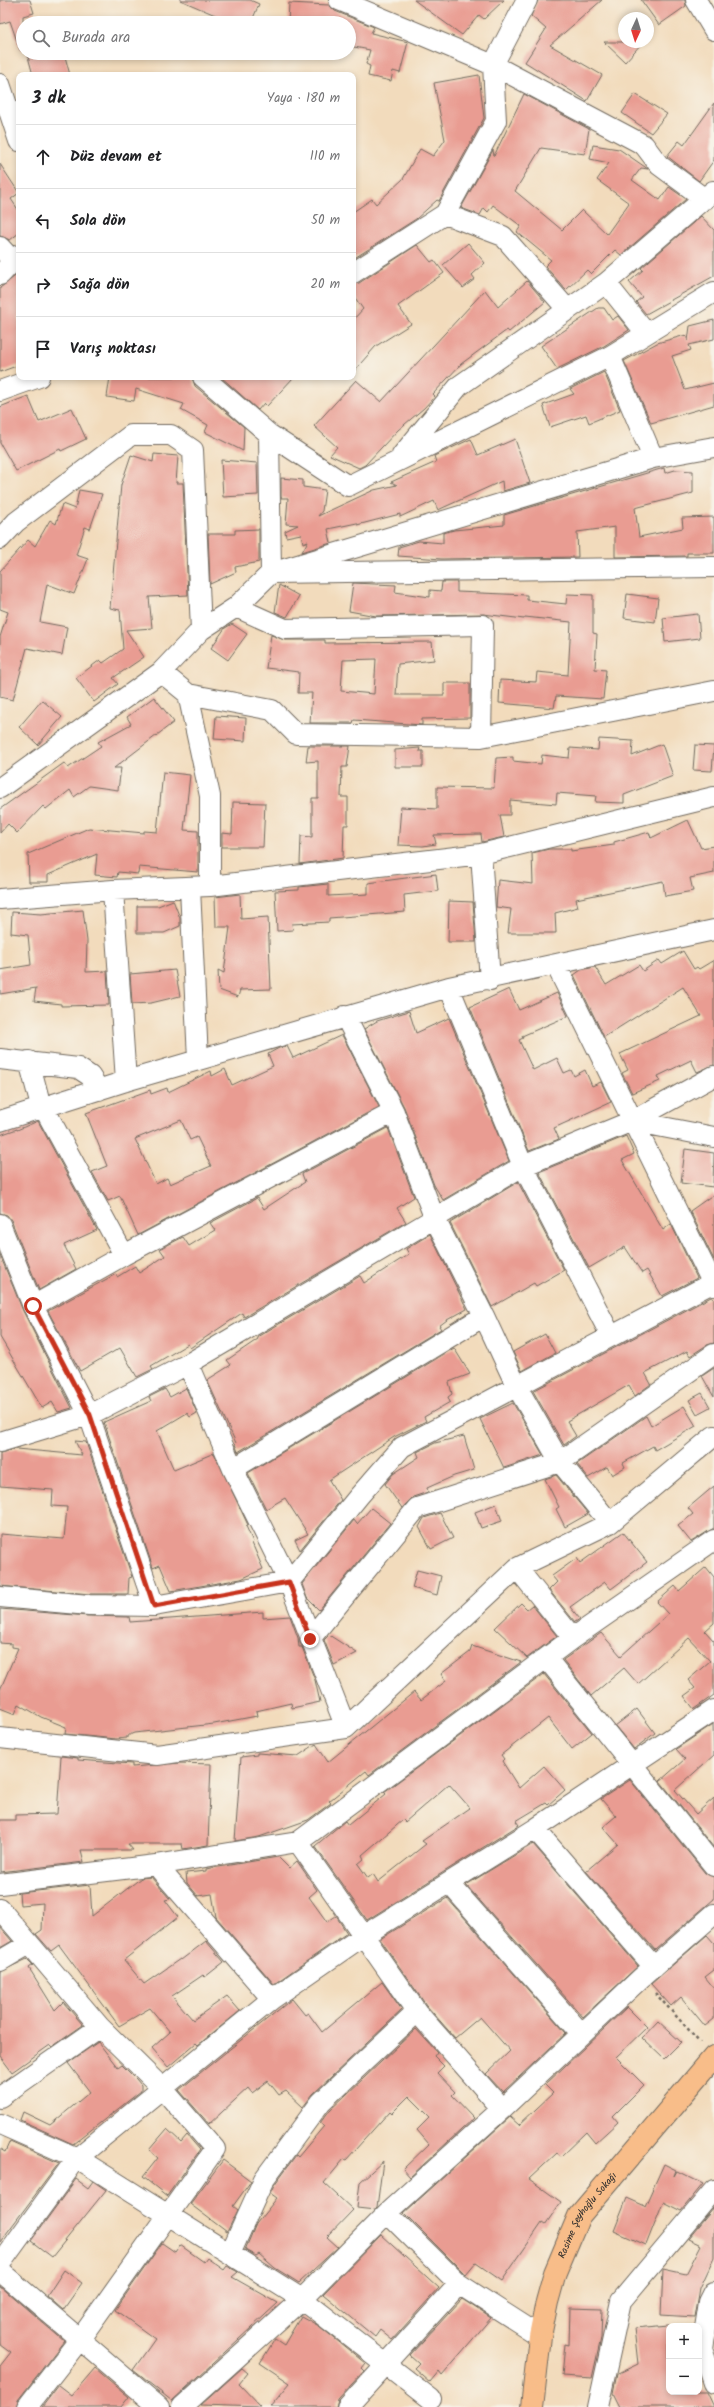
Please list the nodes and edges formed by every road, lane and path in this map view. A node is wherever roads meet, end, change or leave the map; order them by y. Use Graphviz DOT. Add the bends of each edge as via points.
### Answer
graph roads {
  1 [pos="339,0"];
  2 [pos="527,0"];
  3 [pos="696,0"];
  4 [pos="714,30"];
  5 [pos="493,65"];
  6 [pos="0,84"];
  7 [pos="16,132"];
  8 [pos="710,194"];
  9 [pos="445,214"];
  10 [pos="356,271"];
  11 [pos="606,283"];
  12 [pos="714,292"];
  13 [pos="567,309"];
  14 [pos="646,333"];
  15 [pos="610,356"];
  16 [pos="31,380"];
  17 [pos="206,380"];
  18 [pos="0,391"];
  19 [pos="269,434"];
  20 [pos="714,447"];
  21 [pos="653,458"];
  22 [pos="398,460"];
  23 [pos="0,540"];
  24 [pos="714,567"];
  25 [pos="271,573"];
  26 [pos="236,607"];
  27 [pos="201,630"];
  28 [pos="161,672"];
  29 [pos="714,690"];
  30 [pos="188,694"];
  31 [pos="481,737"];
  32 [pos="0,788"];
  33 [pos="714,797"];
  34 [pos="481,854"];
  35 [pos="200,887"];
  36 [pos="113,890"];
  37 [pos="0,899"];
  38 [pos="714,930"];
  39 [pos="556,965"];
  40 [pos="490,980"];
  41 [pos="449,987"];
  42 [pos="345,1016"];
  43 [pos="0,1059"];
  44 [pos="198,1060"];
  45 [pos="29,1061"];
  46 [pos="714,1076"];
  47 [pos="126,1080"];
  48 [pos="99,1090"];
  49 [pos="45,1107"];
  50 [pos="394,1112"];
  51 [pos="632,1121"];
  52 [pos="0,1122"];
  53 [pos="714,1137"];
  54 [pos="523,1166"];
  55 [pos="434,1217"];
  56 [pos="0,1224"];
  57 [pos="124,1255"];
  58 [pos="713,1284"];
  59 [pos="33,1306"];
  60 [pos="484,1316"];
  61 [pos="611,1336"];
  62 [pos="714,1354"];
  63 [pos="188,1364"];
  64 [pos="516,1385"];
  65 [pos="90,1415"];
  66 [pos="714,1436"];
  67 [pos="0,1442"];
  68 [pos="560,1462"];
  69 [pos="233,1469"];
  70 [pos="610,1523"];
  71 [pos="714,1540"];
  72 [pos="517,1568"];
  73 [pos="289,1582"];
  74 [pos="0,1597"];
  75 [pos="154,1606"];
  76 [pos="573,1638"];
  77 [pos="310,1639"];
  78 [pos="547,1658"];
  79 [pos="714,1710"];
  80 [pos="346,1728"];
  81 [pos="0,1738"];
  82 [pos="631,1763"];
  83 [pos="534,1829"];
  84 [pos="298,1842"];
  85 [pos="156,1865"];
  86 [pos="714,1866"];
  87 [pos="449,1883"];
  88 [pos="0,1884"];
  89 [pos="0,1909"];
  90 [pos="714,1914"];
  91 [pos="363,1936"];
  92 [pos="29,1944"];
  93 [pos="0,1961"];
  94 [pos="647,1972"];
  95 [pos="272,1999"];
  96 [pos="417,2012"];
  97 [pos="100,2028"];
  98 [pos="582,2033"];
  99 [pos="714,2057"];
  100 [pos="163,2089"];
  101 [pos="0,2098"];
  102 [pos="502,2109"];
  103 [pos="0,2124"];
  104 [pos="77,2158"];
  105 [pos="714,2190"];
  106 [pos="387,2213"];
  107 [pos="167,2215"];
  108 [pos="230,2254"];
  109 [pos="0,2264"];
  110 [pos="0,2271"];
  111 [pos="459,2284"];
  112 [pos="714,2292"];
  113 [pos="302,2299"];
  114 [pos="540,2336"];
  115 [pos="80,2339"];
  116 [pos="388,2364"];
  117 [pos="714,2383"];
  118 [pos="431,2399"];
  119 [pos="27,2407"];
  120 [pos="159,2407"];
  121 [pos="182,2407"];
  122 [pos="347,2407"];
  123 [pos="532,2407"];
  124 [pos="598,2407"];
  1 -- 5 [label="street"];
  2 -- 5 [label="street"];
  3 -- 4 [label="street"];
  5 -- 8 [label="street" via="644,145 659,165"];
  5 -- 9 [label="street" via="496,121"];
  6 -- 7 [label="street"];
  8 -- 11 [label="street"];
  9 -- 10 [label="street"];
  9 -- 13 [label="street" via="504,236"];
  11 -- 13 [label="street"];
  11 -- 14 [label="street"];
  12 -- 14 [label="street"];
  13 -- 22 [label="street" via="459,386"];
  14 -- 15 [label="street"];
  15 -- 21 [label="street"];
  15 -- 22 [label="street"];
  16 -- 18 [label="street"];
  17 -- 19 [label="street"];
  19 -- 22 [label="street" via="348,486"];
  19 -- 25 [label="street"];
  20 -- 21 [label="street"];
  21 -- 25 [label="street"];
  23 -- 27 [label="street" via="16,522 131,435 171,435 193,450"];
  24 -- 25 [label="street"];
  25 -- 26 [label="street"];
  26 -- 27 [label="street"];
  26 -- 31 [label="street" via="285,629 483,625"];
  27 -- 28 [label="street"];
  28 -- 30 [label="street"];
  28 -- 32 [label="street"];
  29 -- 31 [label="street"];
  30 -- 31 [label="street" via="272,710 296,734"];
  30 -- 35 [label="street" via="210,796"];
  33 -- 34 [label="street"];
  34 -- 35 [label="street"];
  34 -- 40 [label="street"];
  35 -- 36 [label="street"];
  35 -- 44 [label="street"];
  36 -- 37 [label="street"];
  36 -- 47 [label="street"];
  38 -- 39 [label="street"];
  39 -- 40 [label="street"];
  39 -- 51 [label="street"];
  40 -- 41 [label="street"];
  41 -- 42 [label="street"];
  41 -- 54 [label="street"];
  42 -- 44 [label="street"];
  42 -- 50 [label="street"];
  43 -- 45 [label="street"];
  44 -- 47 [label="street"];
  45 -- 48 [label="street" via="78,1068 90,1076"];
  45 -- 49 [label="street" via="36,1090"];
  46 -- 51 [label="street"];
  47 -- 48 [label="street"];
  48 -- 49 [label="street"];
  49 -- 52 [label="street"];
  49 -- 57 [label="street"];
  50 -- 55 [label="street"];
  50 -- 57 [label="street"];
  51 -- 53 [label="street"];
  51 -- 54 [label="street"];
  51 -- 58 [label="street"];
  54 -- 55 [label="street"];
  54 -- 61 [label="street"];
  55 -- 60 [label="street"];
  55 -- 63 [label="street"];
  56 -- 59 [label="street"];
  57 -- 59 [label="street"];
  58 -- 61 [label="street"];
  59 -- 65 [label="street"];
  60 -- 64 [label="street"];
  60 -- 69 [label="street"];
  61 -- 64 [label="street"];
  62 -- 68 [label="street"];
  63 -- 65 [label="street"];
  63 -- 69 [label="street"];
  64 -- 68 [label="street"];
  64 -- 73 [label="street" via="402,1447"];
  65 -- 67 [label="street"];
  65 -- 75 [label="street"];
  66 -- 70 [label="street"];
  68 -- 70 [label="street"];
  68 -- 77 [label="street" via="417,1508"];
  69 -- 73 [label="street"];
  70 -- 72 [label="street"];
  71 -- 76 [label="street"];
  72 -- 76 [label="street"];
  72 -- 80 [label="street"];
  73 -- 75 [label="street"];
  73 -- 77 [label="street"];
  74 -- 75 [label="street" via="89,1605"];
  76 -- 78 [label="street"];
  77 -- 80 [label="street"];
  78 -- 82 [label="street"];
  78 -- 84 [label="street"];
  79 -- 82 [label="street"];
  80 -- 81 [label="street" via="157,1755"];
  82 -- 83 [label="street"];
  82 -- 86 [label="street"];
  83 -- 87 [label="street"];
  83 -- 94 [label="street"];
  84 -- 85 [label="street"];
  84 -- 91 [label="street"];
  85 -- 88 [label="street"];
  85 -- 95 [label="street"];
  87 -- 91 [label="street"];
  87 -- 98 [label="street"];
  89 -- 92 [label="street"];
  90 -- 94 [label="street"];
  91 -- 95 [label="street"];
  91 -- 96 [label="street"];
  92 -- 93 [label="street"];
  92 -- 97 [label="street"];
  94 -- 98 [label="street"];
  94 -- 99 [label="path"];
  95 -- 100 [label="street"];
  96 -- 102 [label="street"];
  96 -- 108 [label="street" via="321,2102 264,2179"];
  97 -- 100 [label="street"];
  97 -- 101 [label="street"];
  98 -- 102 [label="street"];
  99 -- 114 [label="main road, Rasime Şeyhoğlu Sokağı" via="579,2216 555,2273"];
  100 -- 104 [label="street"];
  100 -- 107 [label="street" via="215,2149"];
  102 -- 106 [label="street"];
  103 -- 104 [label="street"];
  104 -- 107 [label="street"];
  104 -- 109 [label="street"];
  105 -- 124 [label="street" via="621,2301"];
  106 -- 111 [label="street"];
  106 -- 113 [label="street"];
  107 -- 108 [label="street"];
  107 -- 115 [label="street"];
  108 -- 113 [label="street"];
  110 -- 115 [label="street"];
  111 -- 114 [label="street"];
  111 -- 116 [label="street"];
  112 -- 117 [label="street" via="709,2302 702,2348"];
  113 -- 116 [label="street"];
  113 -- 121 [label="street"];
  114 -- 123 [label="main road, Rasime Şeyhoğlu Sokağı"];
  115 -- 119 [label="street"];
  115 -- 120 [label="street"];
  116 -- 118 [label="street"];
  116 -- 122 [label="street"];
}
